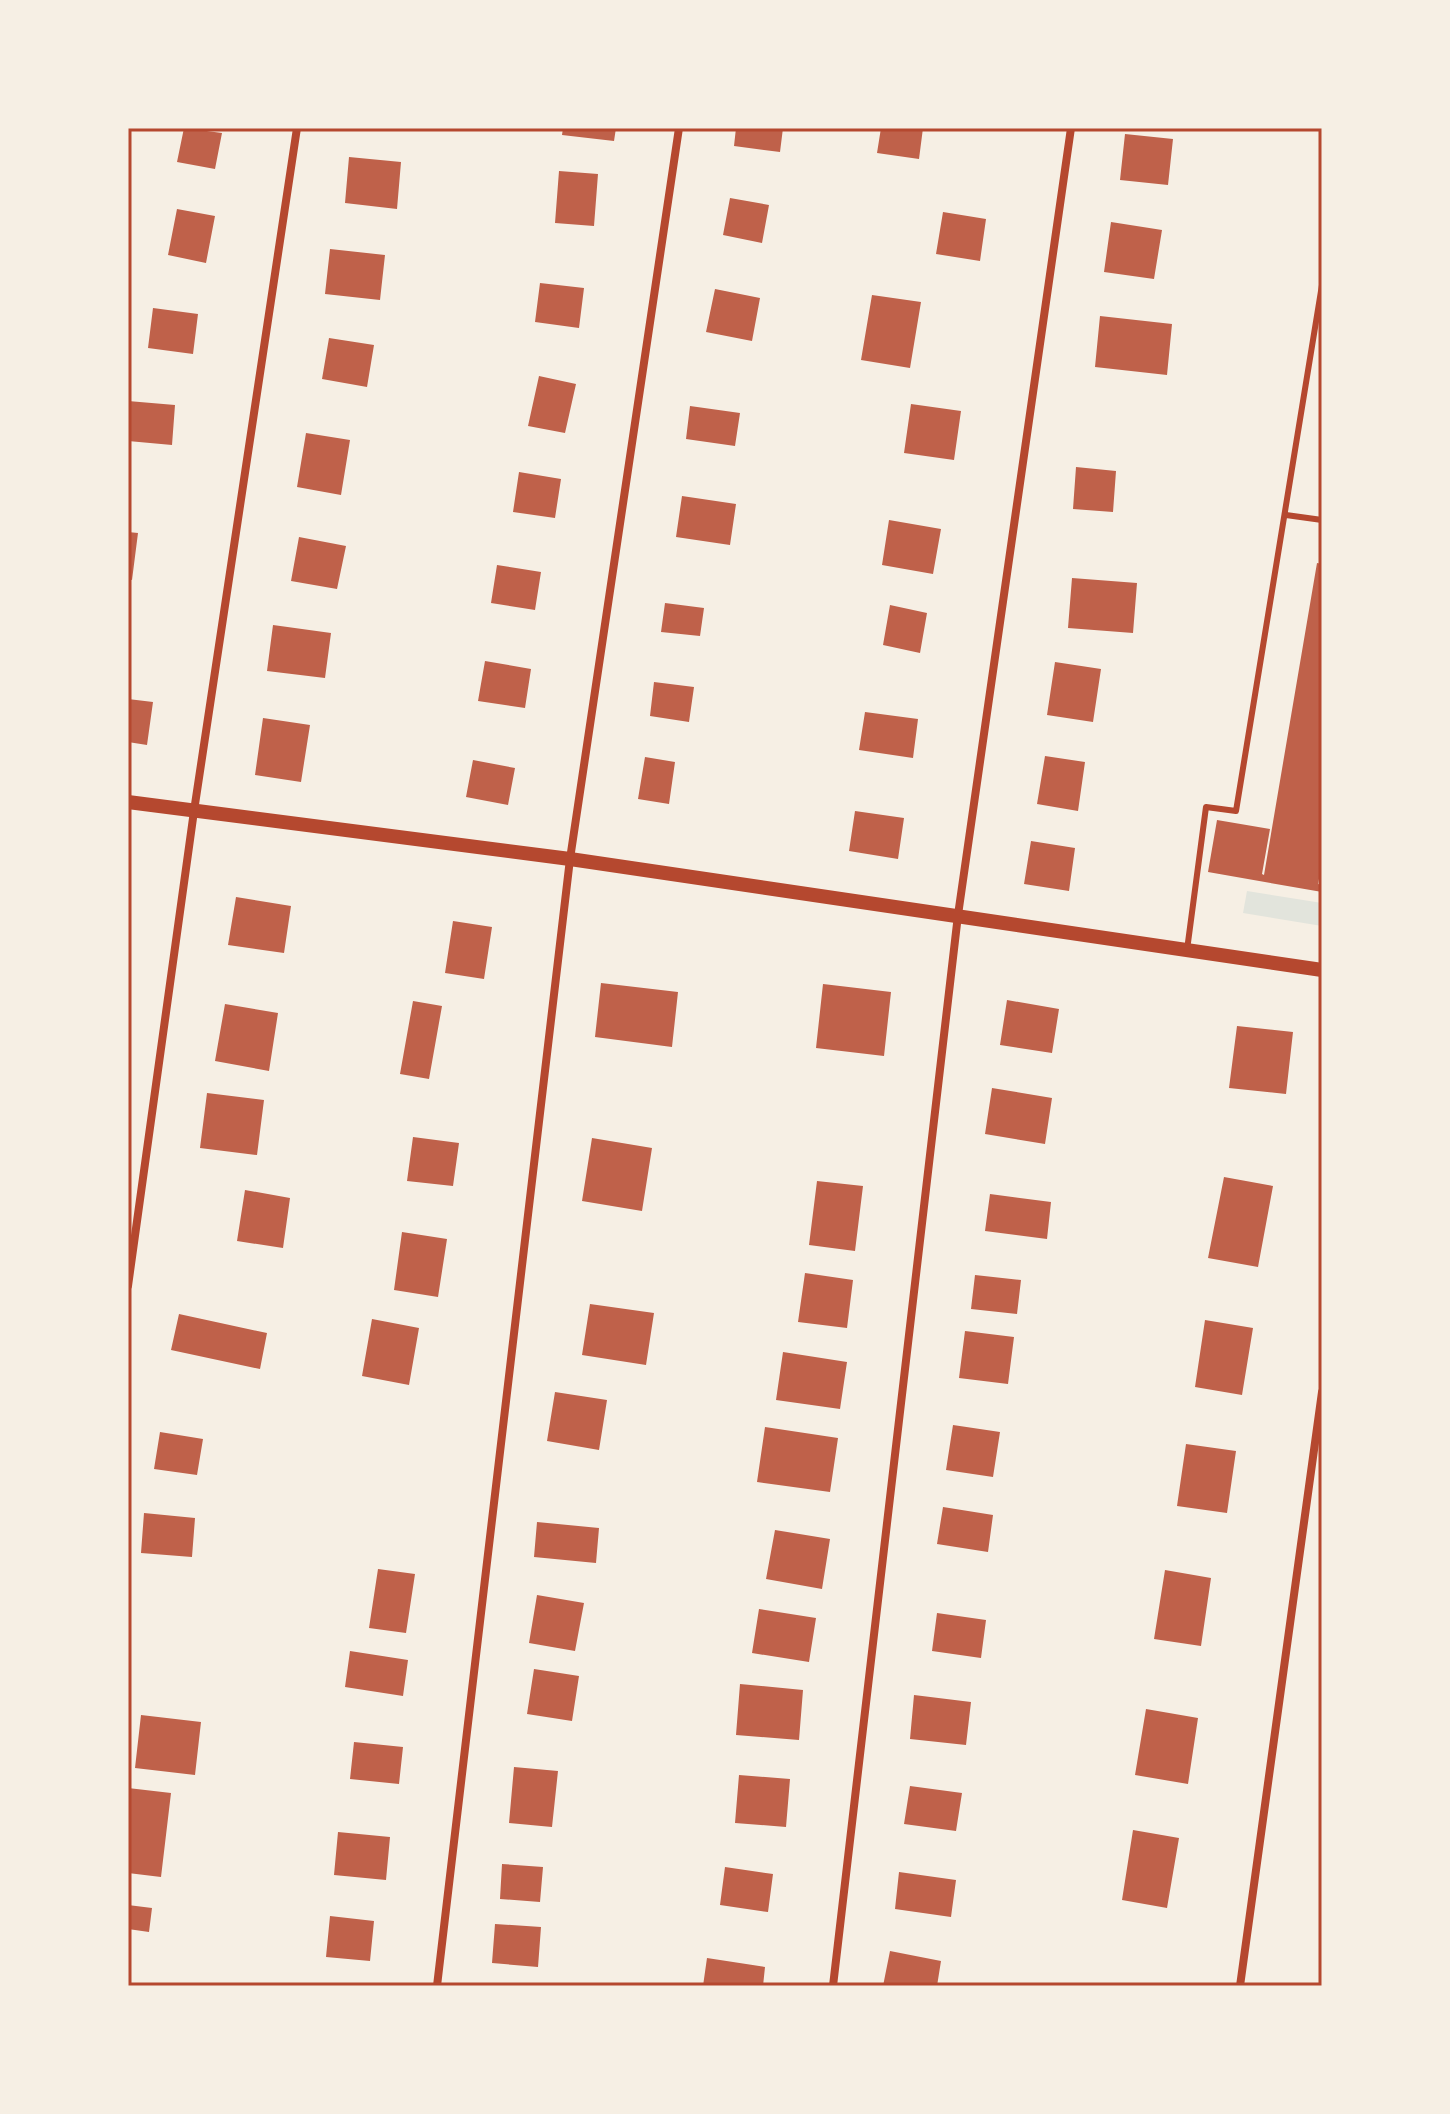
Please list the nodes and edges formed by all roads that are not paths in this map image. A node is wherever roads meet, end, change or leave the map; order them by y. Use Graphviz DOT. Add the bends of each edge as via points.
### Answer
graph roads {
  1 [pos="297,128"];
  2 [pos="679,128"];
  3 [pos="1071,128"];
  4 [pos="1322,285"];
  5 [pos="1286,515"];
  6 [pos="1322,520"];
  7 [pos="128,802"];
  8 [pos="194,811"];
  9 [pos="570,859"];
  10 [pos="958,915"];
  11 [pos="1187,950"];
  12 [pos="1322,970"];
  13 [pos="128,1286"];
  14 [pos="1322,1392"];
  15 [pos="437,1986"];
  16 [pos="833,1986"];
  17 [pos="1240,1986"];
  1 -- 8 [label="street"];
  2 -- 9 [label="street"];
  3 -- 10 [label="street"];
  4 -- 5 [label="lane"];
  5 -- 6 [label="lane"];
  5 -- 11 [label="lane" via="1236,811 1206,807"];
  7 -- 8 [label="street"];
  8 -- 9 [label="street"];
  8 -- 13 [label="street"];
  9 -- 10 [label="street"];
  9 -- 15 [label="street"];
  10 -- 11 [label="street"];
  10 -- 16 [label="street"];
  11 -- 12 [label="street"];
  14 -- 17 [label="street"];
}
